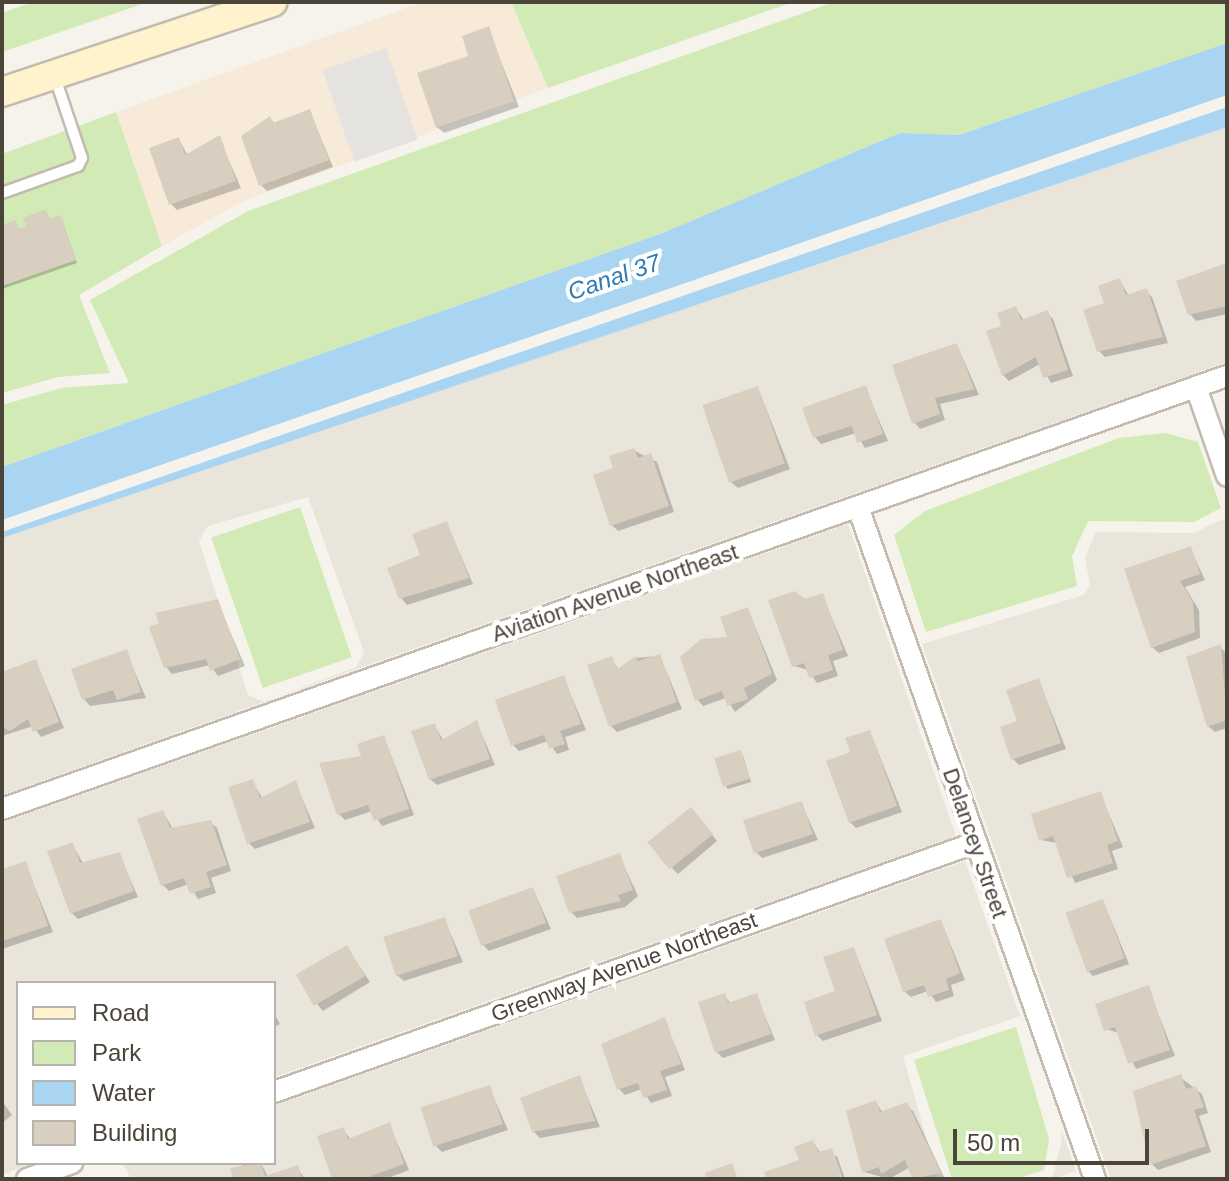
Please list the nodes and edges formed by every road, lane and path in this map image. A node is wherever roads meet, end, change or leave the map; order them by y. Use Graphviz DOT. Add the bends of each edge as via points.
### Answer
graph roads {
  1 [pos="272,2"];
  2 [pos="54,75"];
  3 [pos="2,92"];
  4 [pos="2,193"];
  5 [pos="1227,376"];
  6 [pos="1196,387"];
  7 [pos="1227,476"];
  8 [pos="858,507"];
  9 [pos="2,809"];
  10 [pos="975,843"];
  11 [pos="276,1091"];
  12 [pos="66,1165"];
  13 [pos="27,1179"];
  14 [pos="1094,1179"];
  1 -- 2 [label="main road"];
  2 -- 3 [label="main road"];
  2 -- 4 [label="lane" via="82,158 78,166"];
  5 -- 6 [label="street, Aviation Avenue Northeast"];
  6 -- 7 [label="street"];
  6 -- 8 [label="street, Aviation Avenue Northeast"];
  8 -- 9 [label="street, Aviation Avenue Northeast"];
  8 -- 10 [label="street, Delancey Street"];
  10 -- 11 [label="street, Greenway Avenue Northeast"];
  10 -- 14 [label="street, Delancey Street"];
  12 -- 13 [label="street"];
}
